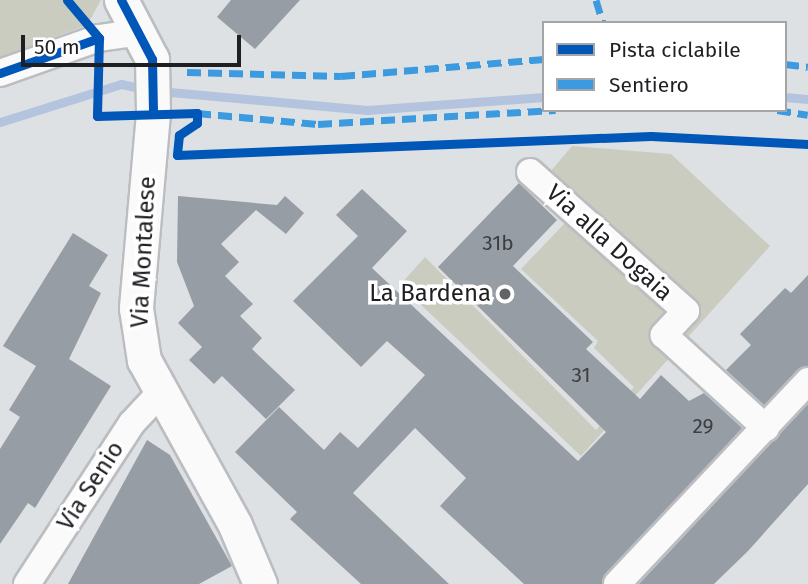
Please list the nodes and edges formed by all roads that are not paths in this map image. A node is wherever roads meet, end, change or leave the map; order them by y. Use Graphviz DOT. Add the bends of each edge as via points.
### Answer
graph roads {
  1 [pos="121,0"];
  2 [pos="146,45"];
  3 [pos="0,73"];
  4 [pos="530,172"];
  5 [pos="808,381"];
  6 [pos="160,393"];
  7 [pos="766,428"];
  8 [pos="27,584"];
  9 [pos="260,584"];
  10 [pos="617,584"];
  1 -- 2 [label="street"];
  2 -- 3 [label="street" via="99,38"];
  2 -- 6 [label="street, Via Montalese" via="153,113 136,308 144,360"];
  4 -- 7 [label="street, Via alla Dogaia" via="686,312 664,335"];
  5 -- 7 [label="street"];
  6 -- 8 [label="street, Via Senio" via="132,423"];
  6 -- 9 [label="street, Via Montalese" via="235,525"];
  7 -- 10 [label="street"];
}
